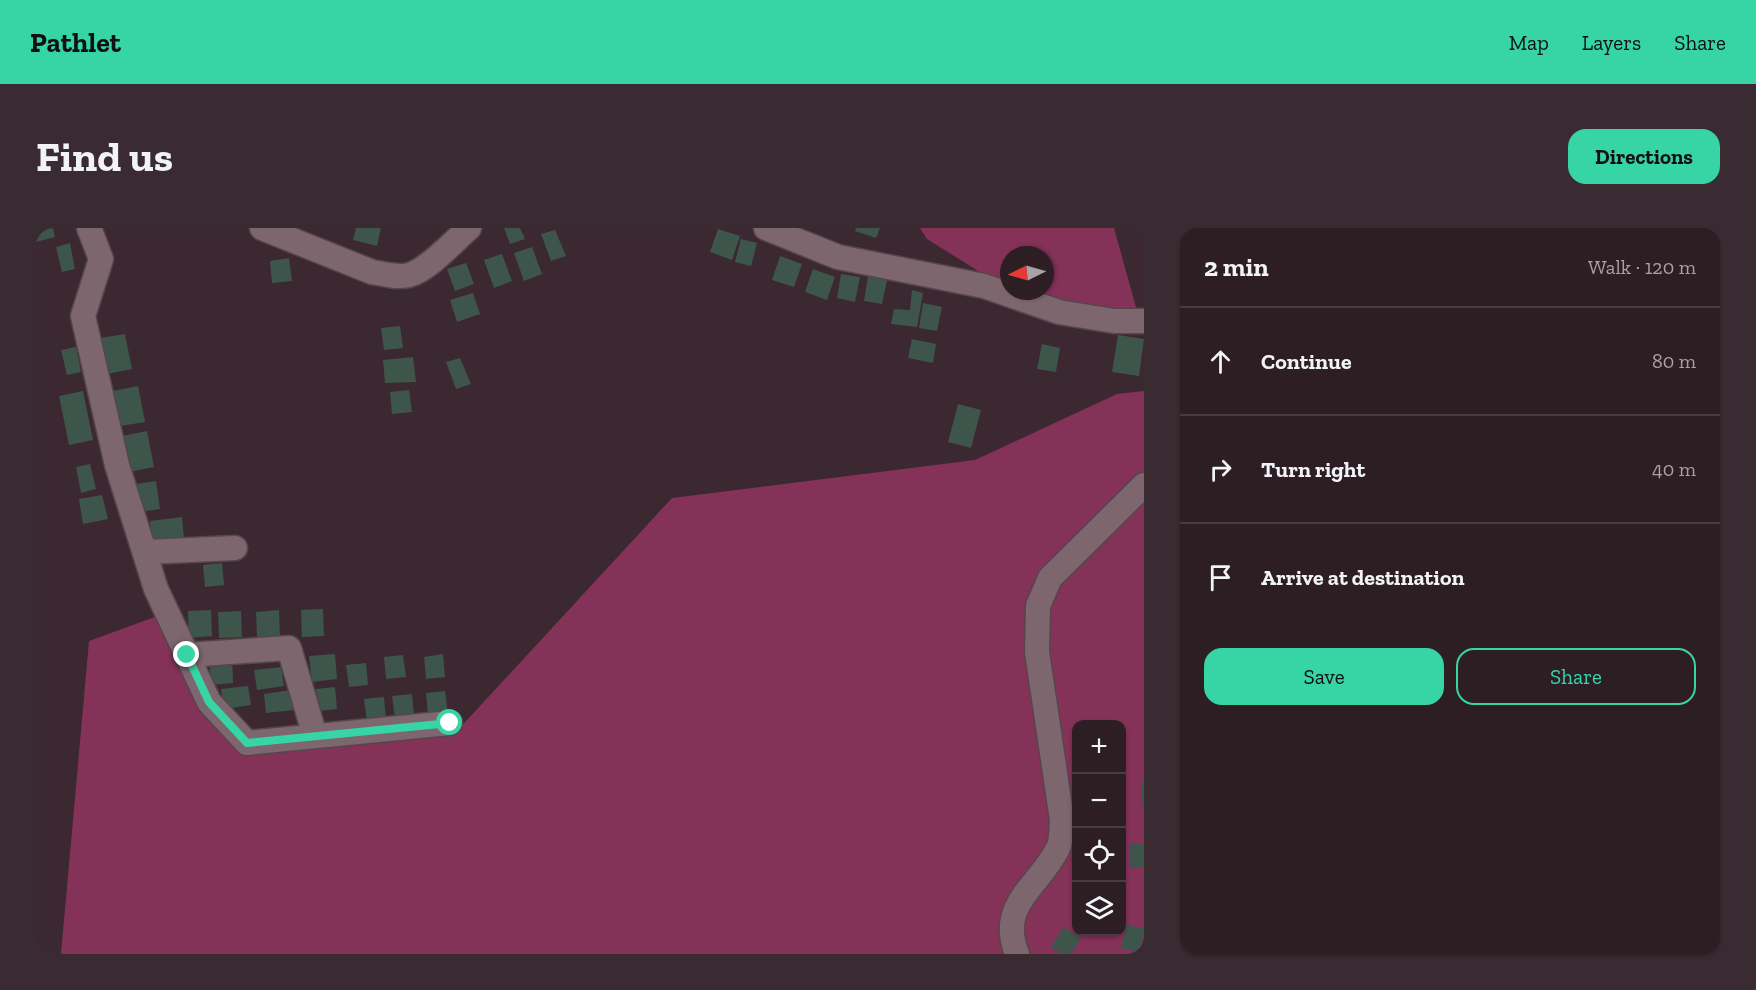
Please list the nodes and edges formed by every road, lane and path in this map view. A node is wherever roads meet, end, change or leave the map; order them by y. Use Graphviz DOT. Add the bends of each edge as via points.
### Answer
graph roads {
  1 [pos="89,228"];
  2 [pos="262,228"];
  3 [pos="469,228"];
  4 [pos="766,228"];
  5 [pos="802,235"];
  6 [pos="1144,321"];
  7 [pos="1144,485"];
  8 [pos="236,548"];
  9 [pos="145,552"];
  10 [pos="187,655"];
  11 [pos="450,723"];
  12 [pos="315,736"];
  13 [pos="1017,954"];
  1 -- 9 [label="street" via="100,259 83,316 117,465"];
  2 -- 3 [label="street" via="372,272 390,275 410,275"];
  4 -- 5 [label="street"];
  5 -- 6 [label="street" via="838,257 984,286 1059,312 1114,321"];
  7 -- 13 [label="street" via="1050,578 1038,606 1036,652 1062,820 1059,847 1015,909 1010,938"];
  8 -- 9 [label="street"];
  9 -- 10 [label="street" via="156,589"];
  10 -- 12 [label="street" via="209,702 247,743"];
  10 -- 12 [label="street" via="289,648"];
  11 -- 12 [label="street"];
}
